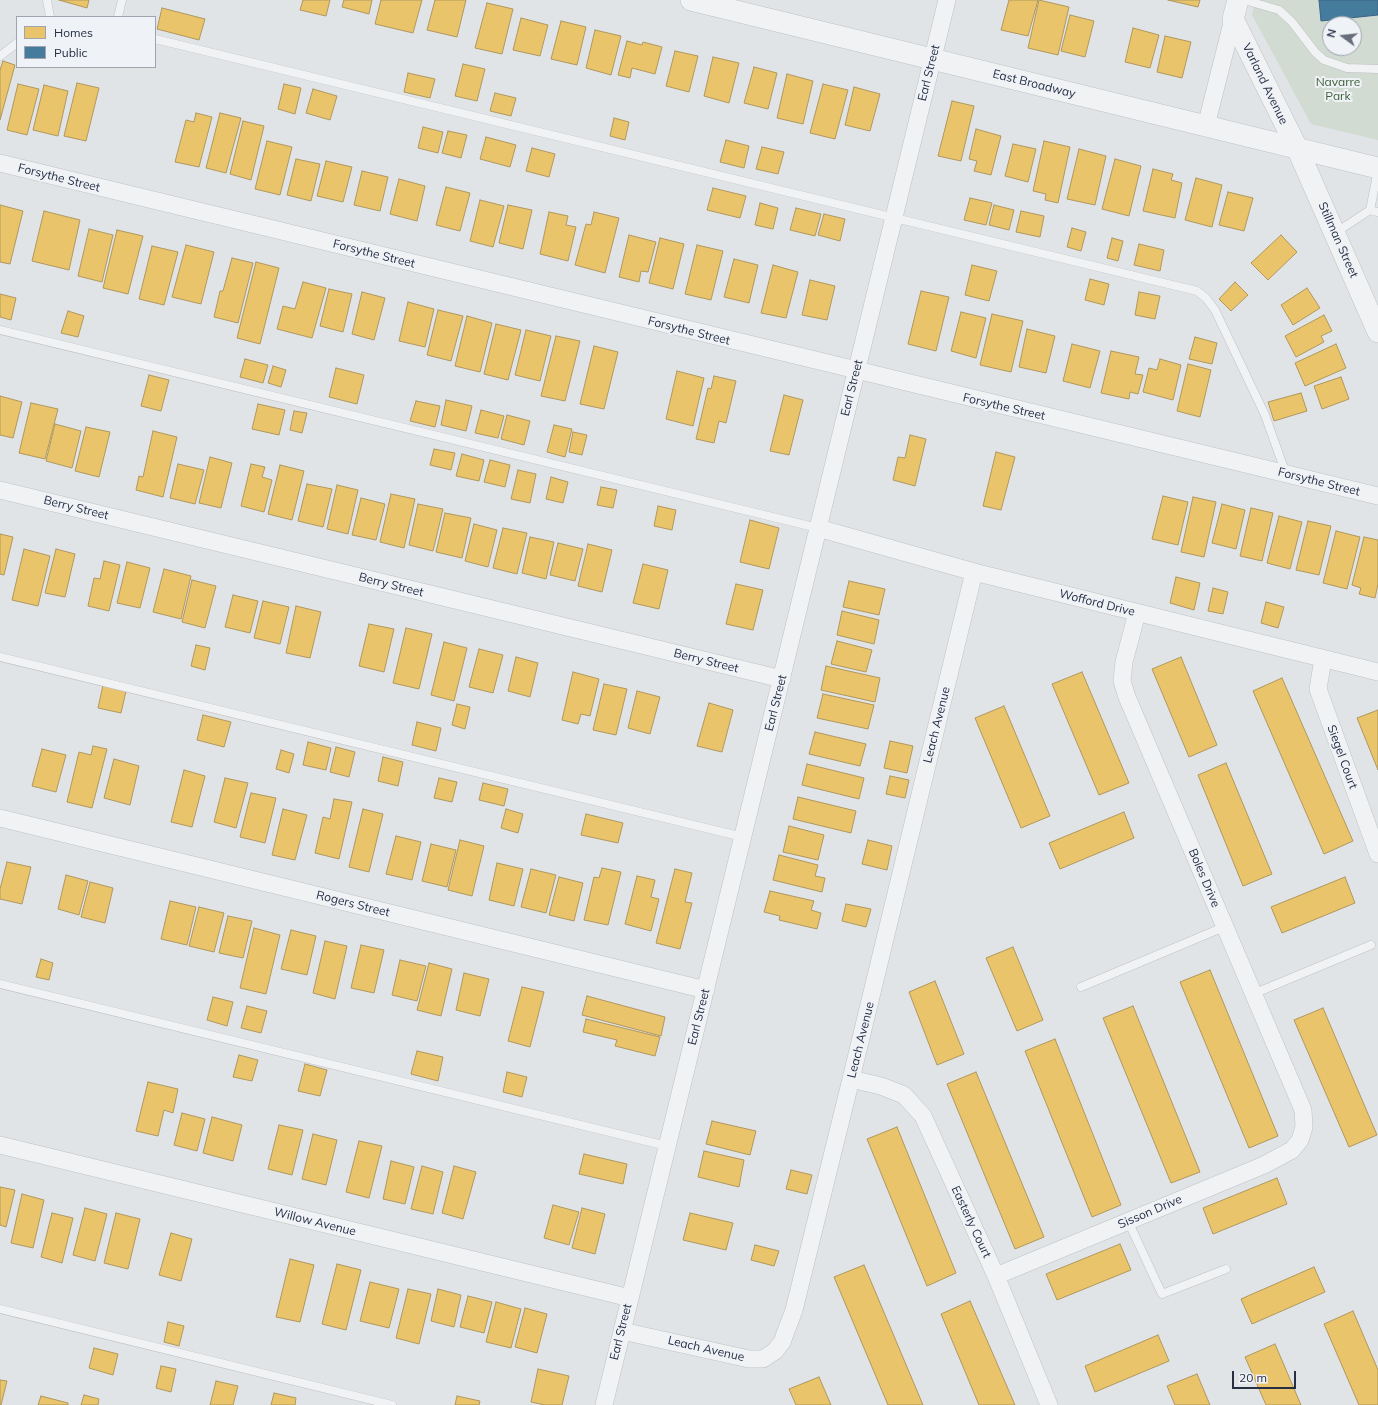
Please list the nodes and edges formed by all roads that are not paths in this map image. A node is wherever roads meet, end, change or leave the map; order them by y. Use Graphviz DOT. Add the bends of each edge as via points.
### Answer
graph roads {
  1 [pos="47,0"];
  2 [pos="122,0"];
  3 [pos="691,0"];
  4 [pos="947,0"];
  5 [pos="1244,0"];
  6 [pos="1236,10"];
  7 [pos="50,16"];
  8 [pos="118,16"];
  9 [pos="156,39"];
  10 [pos="16,44"];
  11 [pos="0,56"];
  12 [pos="933,59"];
  13 [pos="1378,69"];
  14 [pos="1206,126"];
  15 [pos="1297,148"];
  16 [pos="0,163"];
  17 [pos="1378,169"];
  18 [pos="1374,211"];
  19 [pos="894,217"];
  20 [pos="1335,234"];
  21 [pos="0,330"];
  22 [pos="1378,332"];
  23 [pos="856,371"];
  24 [pos="1286,474"];
  25 [pos="0,490"];
  26 [pos="1378,496"];
  27 [pos="818,528"];
  28 [pos="974,572"];
  29 [pos="1137,613"];
  30 [pos="0,657"];
  31 [pos="1323,659"];
  32 [pos="1378,672"];
  33 [pos="782,679"];
  34 [pos="0,818"];
  35 [pos="743,837"];
  36 [pos="1378,854"];
  37 [pos="1224,927"];
  38 [pos="1371,946"];
  39 [pos="0,984"];
  40 [pos="1081,987"];
  41 [pos="706,990"];
  42 [pos="1252,994"];
  43 [pos="851,1079"];
  44 [pos="1300,1140"];
  45 [pos="0,1145"];
  46 [pos="667,1146"];
  47 [pos="1128,1221"];
  48 [pos="1226,1269"];
  49 [pos="996,1276"];
  50 [pos="630,1298"];
  51 [pos="0,1310"];
  52 [pos="622,1331"];
  53 [pos="392,1405"];
  54 [pos="604,1405"];
  55 [pos="1049,1405"];
  1 -- 7 [label="lane"];
  2 -- 8 [label="lane"];
  3 -- 12 [label="street, East Broadway"];
  4 -- 12 [label="street, Earl Street"];
  5 -- 13 [label="lane" via="1279,10 1324,60 1347,68"];
  6 -- 14 [label="street, Varland Avenue"];
  6 -- 15 [label="street, Varland Avenue"];
  9 -- 19 [label="lane"];
  10 -- 11 [label="lane"];
  12 -- 14 [label="street, East Broadway"];
  12 -- 19 [label="street, Earl Street"];
  14 -- 15 [label="street, East Broadway"];
  15 -- 17 [label="street, East Broadway"];
  15 -- 20 [label="street, Stillman Street"];
  16 -- 23 [label="street, Forsythe Street"];
  17 -- 18 [label="lane"];
  18 -- 20 [label="lane"];
  19 -- 23 [label="street, Earl Street"];
  19 -- 24 [label="lane" via="1197,291 1215,310 1265,415"];
  20 -- 22 [label="street, Stillman Street"];
  21 -- 27 [label="lane"];
  23 -- 24 [label="street, Forsythe Street"];
  23 -- 27 [label="street, Earl Street"];
  24 -- 26 [label="street, Forsythe Street"];
  25 -- 33 [label="street, Berry Street"];
  27 -- 28 [label="street, Wofford Drive"];
  27 -- 33 [label="street, Earl Street"];
  28 -- 29 [label="street, Wofford Drive"];
  28 -- 43 [label="street, Leach Avenue"];
  29 -- 31 [label="street, Wofford Drive"];
  29 -- 37 [label="street, Boles Drive" via="1124,662 1122,681"];
  30 -- 35 [label="lane"];
  31 -- 32 [label="street, Wofford Drive"];
  31 -- 36 [label="street, Siegel Court" via="1318,689"];
  33 -- 35 [label="street, Earl Street"];
  34 -- 41 [label="street, Rogers Street"];
  35 -- 41 [label="street, Earl Street"];
  37 -- 40 [label="lane"];
  37 -- 42 [label="street, Boles Drive"];
  38 -- 42 [label="lane"];
  39 -- 46 [label="lane"];
  41 -- 46 [label="street, Earl Street"];
  42 -- 44 [label="street, Boles Drive" via="1302,1110 1304,1127"];
  43 -- 49 [label="street, Easterly Court" via="904,1095 923,1116"];
  43 -- 52 [label="street, Leach Avenue" via="794,1310 782,1342 774,1351 763,1359 749,1359"];
  44 -- 47 [label="street, Sisson Drive" via="1292,1150 1264,1165"];
  45 -- 50 [label="street, Willow Avenue"];
  46 -- 50 [label="street, Earl Street"];
  47 -- 48 [label="lane" via="1162,1294"];
  47 -- 49 [label="street, Sisson Drive"];
  49 -- 55 [label="street, Easterly Court"];
  50 -- 52 [label="street, Earl Street"];
  51 -- 53 [label="lane"];
  52 -- 54 [label="street, Earl Street"];
}
